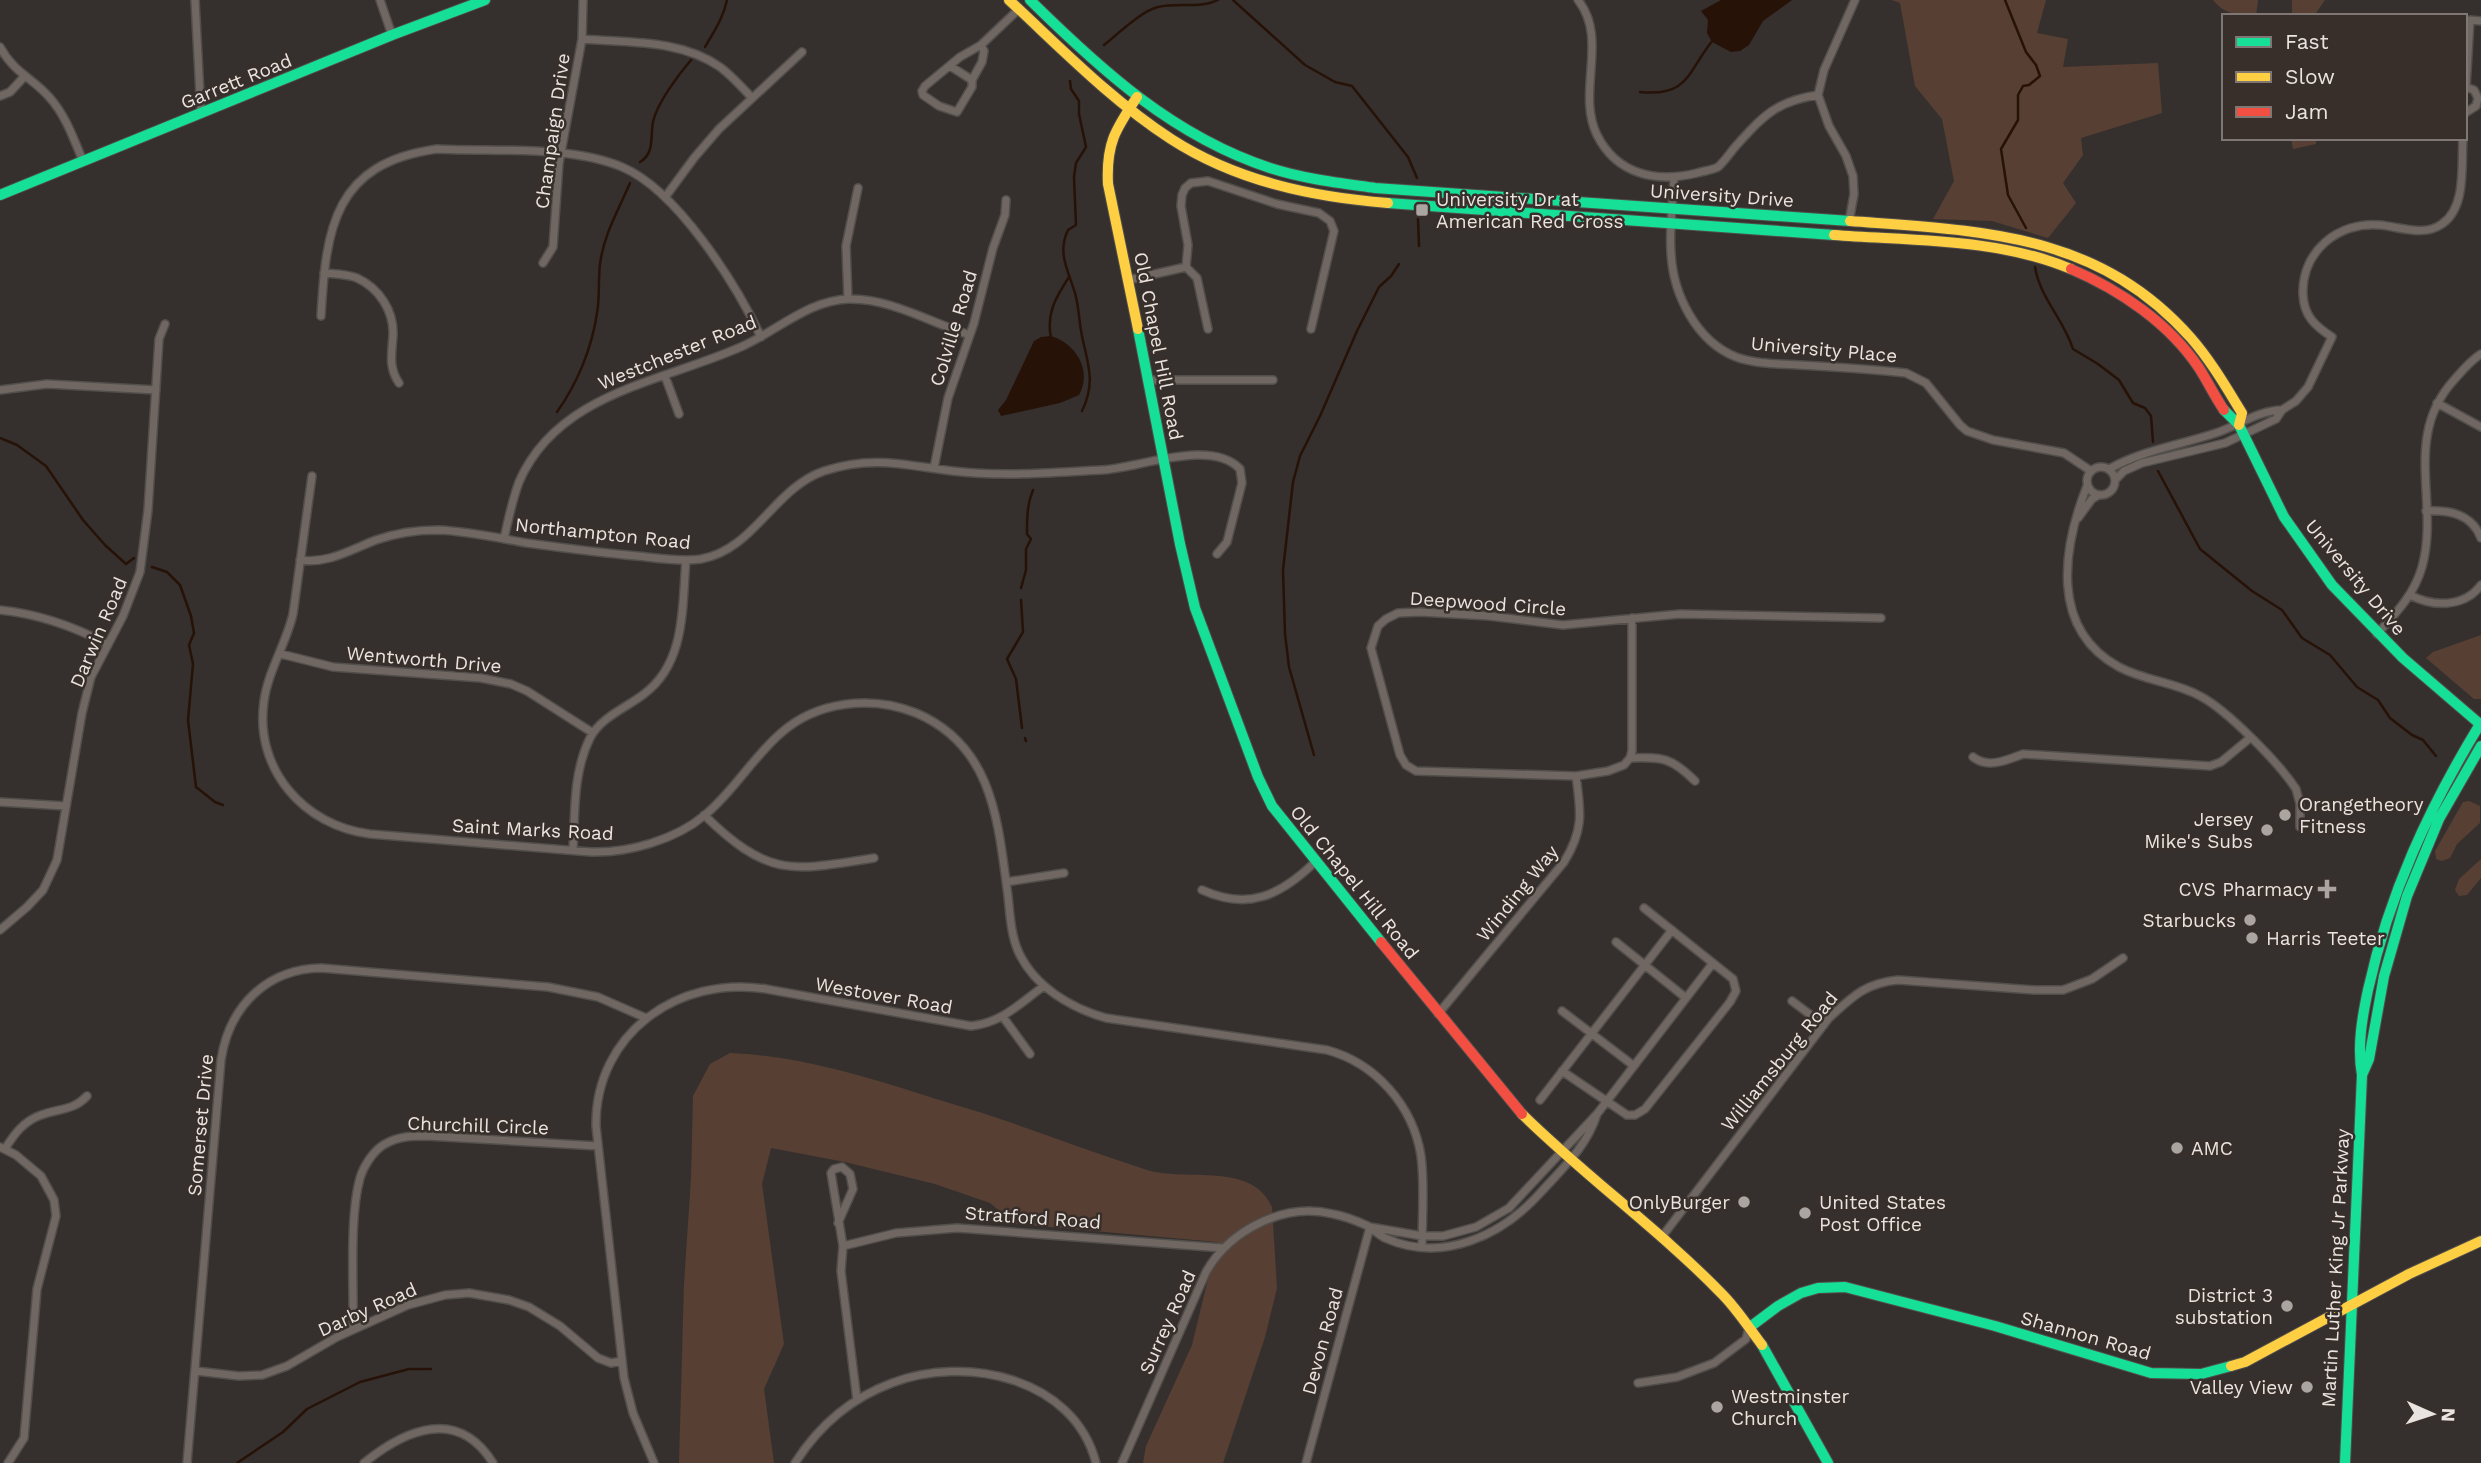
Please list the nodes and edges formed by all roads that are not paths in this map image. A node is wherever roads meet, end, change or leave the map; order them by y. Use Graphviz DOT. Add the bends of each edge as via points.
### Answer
graph roads {
  1 [pos="195,0"];
  2 [pos="380,0"];
  3 [pos="485,0"];
  4 [pos="583,0"];
  5 [pos="1009,0"];
  6 [pos="1030,0"];
  7 [pos="1578,0"];
  8 [pos="1855,0"];
  9 [pos="1019,9"];
  10 [pos="2481,21"];
  11 [pos="392,35"];
  12 [pos="582,39"];
  13 [pos="981,45"];
  14 [pos="0,47"];
  15 [pos="802,52"];
  16 [pos="950,66"];
  17 [pos="2467,70"];
  18 [pos="24,77"];
  19 [pos="972,80"];
  20 [pos="2467,87"];
  21 [pos="0,96"];
  22 [pos="1818,96"];
  23 [pos="1137,97"];
  24 [pos="752,98"];
  25 [pos="1129,108"];
  26 [pos="2467,112"];
  27 [pos="201,114"];
  28 [pos="2463,140"];
  29 [pos="561,154"];
  30 [pos="83,161"];
  31 [pos="1675,178"];
  32 [pos="859,188"];
  33 [pos="0,195"];
  34 [pos="666,196"];
  35 [pos="1006,200"];
  36 [pos="1672,209"];
  37 [pos="1849,222"];
  38 [pos="1671,223"];
  39 [pos="543,263"];
  40 [pos="1186,267"];
  41 [pos="324,273"];
  42 [pos="1128,280"];
  43 [pos="848,299"];
  44 [pos="321,316"];
  45 [pos="165,324"];
  46 [pos="1311,328"];
  47 [pos="1208,330"];
  48 [pos="970,335"];
  49 [pos="761,337"];
  50 [pos="2481,354"];
  51 [pos="666,376"];
  52 [pos="1148,380"];
  53 [pos="1273,380"];
  54 [pos="399,383"];
  55 [pos="0,390"];
  56 [pos="156,390"];
  57 [pos="2437,403"];
  58 [pos="679,414"];
  59 [pos="2481,427"];
  60 [pos="2241,430"];
  61 [pos="1163,459"];
  62 [pos="934,468"];
  63 [pos="2109,469"];
  64 [pos="2091,471"];
  65 [pos="312,476"];
  66 [pos="2115,480"];
  67 [pos="2087,485"];
  68 [pos="2099,495"];
  69 [pos="2426,511"];
  70 [pos="2074,524"];
  71 [pos="2481,538"];
  72 [pos="504,539"];
  73 [pos="1217,554"];
  74 [pos="300,560"];
  75 [pos="686,560"];
  76 [pos="2481,585"];
  77 [pos="2410,595"];
  78 [pos="0,610"];
  79 [pos="1632,618"];
  80 [pos="1881,618"];
  81 [pos="2377,634"];
  82 [pos="107,644"];
  83 [pos="281,654"];
  84 [pos="2481,724"];
  85 [pos="593,733"];
  86 [pos="2250,738"];
  87 [pos="2481,746"];
  88 [pos="1973,757"];
  89 [pos="1630,758"];
  90 [pos="1576,776"];
  91 [pos="1695,781"];
  92 [pos="0,802"];
  93 [pos="66,806"];
  94 [pos="704,815"];
  95 [pos="2300,827"];
  96 [pos="573,850"];
  97 [pos="874,858"];
  98 [pos="1315,862"];
  99 [pos="1065,873"];
  100 [pos="1006,882"];
  101 [pos="1202,890"];
  102 [pos="1644,908"];
  103 [pos="0,930"];
  104 [pos="1672,930"];
  105 [pos="1616,942"];
  106 [pos="2123,958"];
  107 [pos="1713,963"];
  108 [pos="1644,966"];
  109 [pos="1044,986"];
  110 [pos="1686,998"];
  111 [pos="1792,1000"];
  112 [pos="1562,1011"];
  113 [pos="1438,1014"];
  114 [pos="1003,1017"];
  115 [pos="646,1018"];
  116 [pos="1824,1025"];
  117 [pos="1591,1033"];
  118 [pos="1030,1055"];
  119 [pos="1634,1066"];
  120 [pos="1562,1071"];
  121 [pos="2361,1076"];
  122 [pos="87,1096"];
  123 [pos="1540,1100"];
  124 [pos="1606,1102"];
  125 [pos="598,1146"];
  126 [pos="2,1148"];
  127 [pos="1566,1157"];
  128 [pos="838,1223"];
  129 [pos="1370,1227"];
  130 [pos="1422,1236"];
  131 [pos="1661,1238"];
  132 [pos="2481,1241"];
  133 [pos="843,1246"];
  134 [pos="1422,1247"];
  135 [pos="1223,1248"];
  136 [pos="2353,1304"];
  137 [pos="1749,1327"];
  138 [pos="354,1329"];
  139 [pos="622,1361"];
  140 [pos="196,1371"];
  141 [pos="1638,1383"];
  142 [pos="857,1400"];
  143 [pos="796,1462"];
  144 [pos="8,1463"];
  145 [pos="187,1463"];
  146 [pos="364,1463"];
  147 [pos="493,1463"];
  148 [pos="654,1463"];
  149 [pos="1096,1463"];
  150 [pos="1122,1463"];
  151 [pos="1306,1463"];
  152 [pos="1828,1463"];
  153 [pos="2345,1463"];
  1 -- 27 [label="street"];
  2 -- 11 [label="street"];
  3 -- 11 [label="main road, Garrett Road"];
  4 -- 12 [label="street, Champaign Drive"];
  5 -- 9 [label="main road"];
  6 -- 23 [label="main road"];
  7 -- 31 [label="street" via="1593,37 1590,97 1597,135 1627,166 1647,175"];
  8 -- 22 [label="street" via="1824,70"];
  9 -- 13 [label="street"];
  9 -- 25 [label="main road"];
  10 -- 17 [label="street" via="2470,20"];
  11 -- 27 [label="main road, Garrett Road"];
  12 -- 24 [label="street" via="692,52 721,67"];
  12 -- 29 [label="street, Champaign Drive"];
  13 -- 16 [label="street"];
  13 -- 19 [label="street" via="984,55"];
  14 -- 18 [label="street"];
  15 -- 24 [label="street"];
  16 -- 19 [label="street"];
  16 -- 19 [label="street" via="922,91 931,101 957,112"];
  18 -- 21 [label="street"];
  18 -- 30 [label="street" via="51,98"];
  20 -- 26 [label="street" via="2478,98"];
  22 -- 31 [label="street" via="1788,102 1768,114 1717,167"];
  22 -- 37 [label="street" via="1853,176"];
  23 -- 25 [label="main road, Old Chapel Hill Road"];
  23 -- 36 [label="main road, University Drive" via="1213,146 1309,179 1375,188"];
  24 -- 34 [label="street" via="705,145"];
  25 -- 38 [label="main road, University Drive" via="1205,157 1298,192"];
  25 -- 42 [label="main road, Old Chapel Hill Road" via="1110,146 1107,167"];
  27 -- 30 [label="main road, Garrett Road"];
  28 -- 60 [label="street" via="2459,197 2444,224 2426,231 2362,226 2340,232 2315,251 2304,283 2305,307 2308,317 2332,337 2297,401 2282,410 2270,410"];
  29 -- 34 [label="street" via="621,166"];
  29 -- 39 [label="street, Champaign Drive" via="553,247"];
  29 -- 41 [label="street" via="437,149 411,153 378,167 339,209"];
  30 -- 33 [label="main road, Garrett Road"];
  31 -- 36 [label="street, University Place"];
  32 -- 43 [label="street" via="846,246"];
  34 -- 49 [label="street" via="735,287"];
  35 -- 48 [label="street, Colville Road"];
  36 -- 37 [label="main road, University Drive"];
  36 -- 38 [label="street, University Place"];
  37 -- 60 [label="main road, University Drive" via="2013,236 2101,267 2155,302 2197,344 2242,413"];
  38 -- 60 [label="main road, University Drive" via="1965,244 2059,264 2110,288 2164,329 2196,364"];
  38 -- 64 [label="street, University Place" via="1672,263 1680,295 1698,327 1723,350 1763,362 1906,373 1926,383 1967,430 1993,440 2064,453"];
  40 -- 42 [label="street"];
  40 -- 46 [label="street" via="1188,245 1181,206 1185,188 1191,183 1208,181 1319,214 1330,221 1334,231"];
  40 -- 47 [label="street" via="1197,278"];
  41 -- 44 [label="street"];
  41 -- 54 [label="street" via="357,278 388,307 393,321 391,368"];
  42 -- 52 [label="main road, Old Chapel Hill Road"];
  43 -- 48 [label="street, Westchester Road" via="886,304"];
  43 -- 49 [label="street, Westchester Road" via="813,307"];
  45 -- 56 [label="street, Darwin Road" via="159,339"];
  48 -- 62 [label="street, Colville Road" via="948,398"];
  49 -- 51 [label="street, Westchester Road"];
  50 -- 57 [label="street"];
  51 -- 58 [label="street"];
  51 -- 72 [label="street, Westchester Road" via="591,404 551,434 519,483"];
  52 -- 53 [label="street"];
  52 -- 61 [label="main road, Old Chapel Hill Road"];
  55 -- 56 [label="street" via="47,384"];
  56 -- 82 [label="street, Darwin Road" via="140,572"];
  57 -- 59 [label="street"];
  57 -- 69 [label="street" via="2426,439"];
  60 -- 63 [label="street" via="2133,457"];
  60 -- 66 [label="street" via="2225,443 2142,463"];
  60 -- 81 [label="main road, University Drive" via="2291,529"];
  61 -- 62 [label="street, Northampton Road" via="1124,468 1068,472 992,474"];
  61 -- 73 [label="street, Northampton Road" via="1226,458 1240,469 1227,542"];
  61 -- 98 [label="main road, Old Chapel Hill Road" via="1205,637 1272,806"];
  62 -- 75 [label="street, Northampton Road" via="867,461 822,472 787,494 728,549"];
  63 -- 64 [label="street"];
  63 -- 66 [label="street"];
  64 -- 67 [label="street"];
  65 -- 74 [label="street, Saint Marks Road"];
  66 -- 68 [label="street" via="2110,491"];
  67 -- 68 [label="street"];
  67 -- 70 [label="street"];
  68 -- 70 [label="street"];
  69 -- 71 [label="street" via="2451,512 2469,520"];
  69 -- 77 [label="street" via="2425,551"];
  70 -- 86 [label="street" via="2067,568 2069,606 2092,646 2132,673 2201,696"];
  72 -- 74 [label="street, Northampton Road" via="440,530 410,532 330,559"];
  72 -- 75 [label="street, Northampton Road"];
  74 -- 83 [label="street, Saint Marks Road" via="293,614"];
  75 -- 85 [label="street" via="679,638 670,665 646,693"];
  76 -- 77 [label="street" via="2470,595 2445,604 2427,603"];
  77 -- 81 [label="street"];
  78 -- 82 [label="street" via="71,626"];
  79 -- 80 [label="street, Deepwood Circle" via="1680,614"];
  79 -- 89 [label="street"];
  79 -- 90 [label="street, Deepwood Circle" via="1563,625 1489,616 1398,613 1382,622 1372,638 1371,653 1387,714 1400,755 1410,768 1427,773"];
  81 -- 84 [label="main road, University Drive"];
  82 -- 93 [label="street, Darwin Road" via="91,677"];
  83 -- 85 [label="street, Wentworth Drive" via="333,667 512,684"];
  83 -- 96 [label="street, Saint Marks Road" via="264,700 267,749 285,788 316,817 358,833"];
  84 -- 121 [label="main road, Martin Luther King Jr Parkway" via="2420,829 2385,923 2362,1024"];
  85 -- 96 [label="street" via="579,774"];
  86 -- 88 [label="street" via="2210,766 2023,754 1983,763"];
  86 -- 95 [label="street" via="2296,789"];
  87 -- 121 [label="main road, Martin Luther King Jr Parkway" via="2443,811 2413,876 2388,954 2369,1059"];
  89 -- 90 [label="street, Deepwood Circle" via="1608,772"];
  89 -- 91 [label="street, Deepwood Circle" via="1662,758"];
  90 -- 113 [label="street, Winding Way" via="1581,825 1573,848"];
  92 -- 93 [label="street"];
  93 -- 103 [label="street, Darwin Road" via="57,860 48,880 27,907"];
  94 -- 96 [label="street, Saint Marks Road" via="670,835 635,847 606,852"];
  94 -- 97 [label="street" via="741,847 778,865 811,867"];
  94 -- 100 [label="street, Saint Marks Road" via="770,743 802,719 848,704 898,707 933,721 975,762 993,805"];
  98 -- 101 [label="street" via="1291,884 1264,896 1235,899"];
  98 -- 113 [label="main road, Old Chapel Hill Road"];
  99 -- 100 [label="street"];
  100 -- 109 [label="street, Saint Marks Road" via="1016,945 1026,966"];
  102 -- 104 [label="street"];
  104 -- 107 [label="street"];
  104 -- 108 [label="street"];
  105 -- 108 [label="street"];
  106 -- 116 [label="street, Williamsburg Road" via="2092,979 2063,990 1888,981 1850,997"];
  107 -- 110 [label="street"];
  107 -- 124 [label="street" via="1733,979 1736,991 1730,1002 1645,1109 1627,1115"];
  108 -- 110 [label="street"];
  108 -- 117 [label="street"];
  109 -- 114 [label="street, Westover Road"];
  109 -- 130 [label="street" via="1085,1011 1106,1017 1327,1049 1356,1060 1393,1094 1416,1134 1422,1165"];
  110 -- 119 [label="street"];
  111 -- 116 [label="street"];
  112 -- 117 [label="street"];
  113 -- 127 [label="main road, Old Chapel Hill Road" via="1512,1104"];
  114 -- 115 [label="street, Westover Road" via="985,1025 958,1024 734,986 687,996"];
  114 -- 118 [label="street"];
  115 -- 125 [label="street, Westover Road" via="624,1042 605,1076 597,1107"];
  115 -- 140 [label="street, Somerset Drive" via="598,997 548,987 321,968 286,974 255,991 232,1021 223,1048"];
  116 -- 131 [label="street, Williamsburg Road"];
  117 -- 119 [label="street"];
  117 -- 120 [label="street"];
  119 -- 124 [label="street"];
  120 -- 123 [label="street"];
  120 -- 124 [label="street"];
  121 -- 136 [label="main road, Martin Luther King Jr Parkway"];
  122 -- 126 [label="street" via="71,1109 37,1116"];
  124 -- 127 [label="street"];
  125 -- 138 [label="street, Churchill Circle" via="427,1136 401,1137 383,1144 360,1177 354,1238"];
  125 -- 139 [label="street, Westover Road"];
  126 -- 144 [label="street" via="41,1176 54,1200 55,1216 37,1289 23,1438"];
  127 -- 130 [label="street" via="1493,1219 1458,1233"];
  127 -- 131 [label="main road, Old Chapel Hill Road"];
  127 -- 134 [label="street" via="1534,1200 1497,1230 1461,1244"];
  128 -- 128 [label="street" via="831,1173 842,1167 850,1174 853,1189"];
  128 -- 133 [label="street"];
  129 -- 130 [label="street"];
  129 -- 134 [label="street" via="1382,1237"];
  129 -- 135 [label="street, Surrey Road" via="1322,1212 1297,1212 1270,1218"];
  129 -- 151 [label="street, Devon Road"];
  130 -- 134 [label="street"];
  131 -- 137 [label="main road, Old Chapel Hill Road" via="1702,1273"];
  132 -- 136 [label="main road, Shannon Road"];
  133 -- 135 [label="street, Stratford Road" via="896,1233 957,1228"];
  133 -- 142 [label="street" via="841,1271"];
  135 -- 150 [label="street, Surrey Road" via="1199,1285"];
  136 -- 137 [label="main road, Shannon Road" via="2245,1362 2186,1375 2119,1365 1989,1324 1845,1287 1801,1293"];
  136 -- 153 [label="main road, Martin Luther King Jr Parkway"];
  137 -- 141 [label="street" via="1748,1337 1714,1363 1690,1374"];
  137 -- 152 [label="main road, Old Chapel Hill Road"];
  138 -- 139 [label="street, Darby Road" via="418,1301 478,1294 529,1307 579,1340 597,1358"];
  138 -- 140 [label="street, Darby Road" via="262,1375"];
  139 -- 148 [label="street, Westover Road" via="632,1413"];
  140 -- 145 [label="street, Somerset Drive"];
  142 -- 143 [label="street" via="824,1426"];
  142 -- 149 [label="street" via="893,1382 929,1374 982,1373 1014,1380 1063,1409 1083,1432"];
  146 -- 147 [label="street" via="407,1436 441,1428 468,1436"];
}
